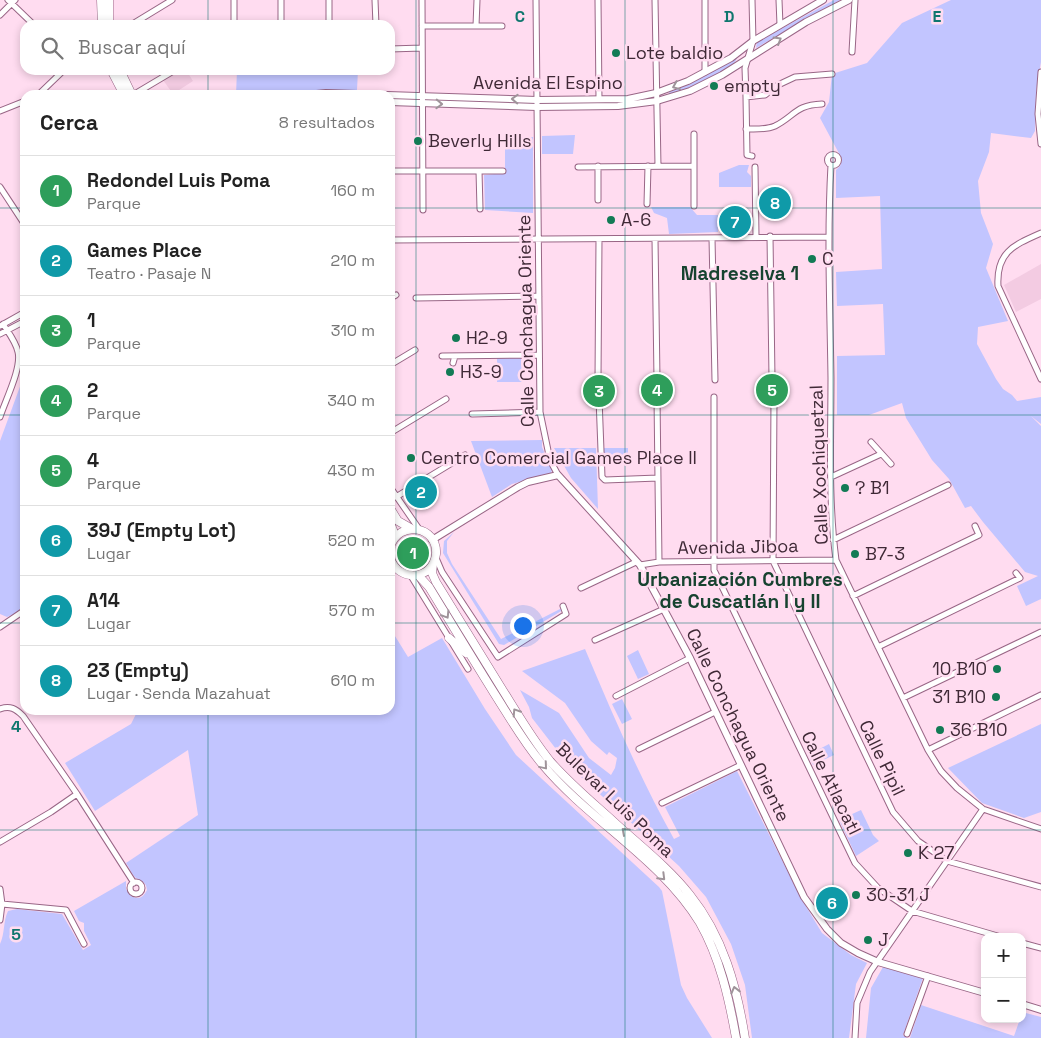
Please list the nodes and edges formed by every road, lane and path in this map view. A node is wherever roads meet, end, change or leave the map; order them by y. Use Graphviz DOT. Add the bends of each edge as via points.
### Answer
graph roads {
  1 [pos="101,0"];
  2 [pos="109,0"];
  3 [pos="172,0"];
  4 [pos="234,0"];
  5 [pos="281,0"];
  6 [pos="328,0"];
  7 [pos="375,0"];
  8 [pos="422,0"];
  9 [pos="477,0"];
  10 [pos="536,0"];
  11 [pos="598,0"];
  12 [pos="655,0"];
  13 [pos="705,0"];
  14 [pos="752,0"];
  15 [pos="779,0"];
  16 [pos="822,0"];
  17 [pos="850,0"];
  18 [pos="855,0"];
  19 [pos="12,1"];
  20 [pos="0,15"];
  21 [pos="29,20"];
  22 [pos="102,20"];
  23 [pos="109,20"];
  24 [pos="139,20"];
  25 [pos="234,20"];
  26 [pos="281,20"];
  27 [pos="329,20"];
  28 [pos="376,20"];
  29 [pos="780,25"];
  30 [pos="422,26"];
  31 [pos="476,26"];
  32 [pos="502,26"];
  33 [pos="753,41"];
  34 [pos="422,48"];
  35 [pos="395,49"];
  36 [pos="852,52"];
  37 [pos="747,59"];
  38 [pos="705,72"];
  39 [pos="1041,72"];
  40 [pos="832,74"];
  41 [pos="59,75"];
  42 [pos="114,75"];
  43 [pos="123,75"];
  44 [pos="167,75"];
  45 [pos="43,90"];
  46 [pos="121,90"];
  47 [pos="130,90"];
  48 [pos="141,90"];
  49 [pos="656,93"];
  50 [pos="395,95"];
  51 [pos="422,96"];
  52 [pos="746,96"];
  53 [pos="599,99"];
  54 [pos="657,101"];
  55 [pos="395,102"];
  56 [pos="1040,102"];
  57 [pos="20,103"];
  58 [pos="422,103"];
  59 [pos="537,104"];
  60 [pos="822,104"];
  61 [pos="0,111"];
  62 [pos="746,129"];
  63 [pos="694,134"];
  64 [pos="1041,144"];
  65 [pos="749,156"];
  66 [pos="830,165"];
  67 [pos="598,166"];
  68 [pos="648,166"];
  69 [pos="658,166"];
  70 [pos="694,166"];
  71 [pos="578,167"];
  72 [pos="755,167"];
  73 [pos="395,171"];
  74 [pos="422,171"];
  75 [pos="479,171"];
  76 [pos="504,171"];
  77 [pos="0,187"];
  78 [pos="598,200"];
  79 [pos="647,204"];
  80 [pos="694,206"];
  81 [pos="421,208"];
  82 [pos="480,209"];
  83 [pos="20,217"];
  84 [pos="1041,233"];
  85 [pos="756,236"];
  86 [pos="770,236"];
  87 [pos="830,237"];
  88 [pos="712,238"];
  89 [pos="539,239"];
  90 [pos="599,239"];
  91 [pos="655,239"];
  92 [pos="395,240"];
  93 [pos="539,296"];
  94 [pos="416,298"];
  95 [pos="427,298"];
  96 [pos="427,305"];
  97 [pos="20,315"];
  98 [pos="20,324"];
  99 [pos="2,325"];
  100 [pos="7,330"];
  101 [pos="0,334"];
  102 [pos="415,350"];
  103 [pos="539,355"];
  104 [pos="442,356"];
  105 [pos="455,356"];
  106 [pos="395,363"];
  107 [pos="453,363"];
  108 [pos="772,378"];
  109 [pos="1041,379"];
  110 [pos="598,380"];
  111 [pos="657,380"];
  112 [pos="715,380"];
  113 [pos="657,397"];
  114 [pos="714,397"];
  115 [pos="599,398"];
  116 [pos="774,398"];
  117 [pos="446,399"];
  118 [pos="540,412"];
  119 [pos="472,414"];
  120 [pos="0,417"];
  121 [pos="395,430"];
  122 [pos="871,442"];
  123 [pos="881,454"];
  124 [pos="465,455"];
  125 [pos="890,464"];
  126 [pos="558,475"];
  127 [pos="832,477"];
  128 [pos="658,478"];
  129 [pos="938,482"];
  130 [pos="948,485"];
  131 [pos="942,488"];
  132 [pos="396,497"];
  133 [pos="395,516"];
  134 [pos="975,526"];
  135 [pos="416,529"];
  136 [pos="395,540"];
  137 [pos="432,540"];
  138 [pos="833,540"];
  139 [pos="836,560"];
  140 [pos="434,561"];
  141 [pos="773,561"];
  142 [pos="659,562"];
  143 [pos="714,562"];
  144 [pos="638,563"];
  145 [pos="395,566"];
  146 [pos="1016,573"];
  147 [pos="414,575"];
  148 [pos="581,588"];
  149 [pos="853,596"];
  150 [pos="563,606"];
  151 [pos="664,609"];
  152 [pos="20,614"];
  153 [pos="14,618"];
  154 [pos="0,619"];
  155 [pos="0,627"];
  156 [pos="1041,632"];
  157 [pos="449,638"];
  158 [pos="595,640"];
  159 [pos="878,647"];
  160 [pos="690,658"];
  161 [pos="474,660"];
  162 [pos="468,669"];
  163 [pos="1041,694"];
  164 [pos="616,696"];
  165 [pos="903,698"];
  166 [pos="0,709"];
  167 [pos="715,712"];
  168 [pos="20,713"];
  169 [pos="22,715"];
  170 [pos="639,749"];
  171 [pos="928,750"];
  172 [pos="741,765"];
  173 [pos="78,794"];
  174 [pos="662,803"];
  175 [pos="983,808"];
  176 [pos="1041,829"];
  177 [pos="0,842"];
  178 [pos="947,861"];
  179 [pos="134,883"];
  180 [pos="1041,887"];
  181 [pos="0,889"];
  182 [pos="2,904"];
  183 [pos="912,911"];
  184 [pos="0,920"];
  185 [pos="987,933"];
  186 [pos="84,944"];
  187 [pos="1026,944"];
  188 [pos="1041,948"];
  189 [pos="878,962"];
  190 [pos="928,976"];
  191 [pos="981,992"];
  192 [pos="1026,1005"];
  193 [pos="1041,1010"];
  194 [pos="908,1034"];
  195 [pos="736,1038"];
  196 [pos="745,1038"];
  197 [pos="855,1038"];
  1 -- 22 [label="highway"];
  2 -- 23 [label="highway"];
  3 -- 24 [label="street"];
  4 -- 25 [label="street"];
  5 -- 26 [label="street"];
  6 -- 27 [label="street"];
  7 -- 28 [label="street"];
  8 -- 30 [label="street"];
  9 -- 31 [label="street"];
  10 -- 59 [label="street, Calle Conchagua Oriente"];
  11 -- 53 [label="street"];
  12 -- 49 [label="street"];
  13 -- 38 [label="street"];
  14 -- 33 [label="street"];
  15 -- 29 [label="street"];
  16 -- 29 [label="main road, Avenida El Espino"];
  37 -- 17 [label="main road, Avenida El Espino, one-way" via="806,22"];
  18 -- 36 [label="street"];
  19 -- 20 [label="street"];
  19 -- 21 [label="street"];
  29 -- 33 [label="main road, Avenida El Espino"];
  30 -- 31 [label="street"];
  30 -- 34 [label="street"];
  31 -- 32 [label="street"];
  33 -- 37 [label="street"];
  33 -- 38 [label="main road, Avenida El Espino"];
  34 -- 35 [label="street"];
  34 -- 51 [label="street"];
  37 -- 52 [label="street"];
  37 -- 54 [label="main road, Avenida El Espino" via="690,91"];
  38 -- 49 [label="main road, Avenida El Espino, one-way"];
  39 -- 56 [label="street"];
  40 -- 52 [label="street" via="795,77 765,95"];
  41 -- 45 [label="street"];
  42 -- 46 [label="highway"];
  43 -- 47 [label="highway"];
  44 -- 48 [label="street"];
  49 -- 53 [label="main road, Avenida El Espino" via="628,99"];
  49 -- 54 [label="street"];
  50 -- 51 [label="main road, Avenida El Espino"];
  51 -- 58 [label="street"];
  59 -- 51 [label="main road, Avenida El Espino, one-way"];
  52 -- 62 [label="street"];
  53 -- 59 [label="main road, Avenida El Espino"];
  54 -- 59 [label="main road, Avenida El Espino" via="618,106"];
  54 -- 69 [label="street"];
  55 -- 58 [label="main road, Avenida El Espino"];
  56 -- 64 [label="street"];
  57 -- 61 [label="street"];
  58 -- 59 [label="main road, Avenida El Espino, one-way"];
  58 -- 74 [label="street"];
  59 -- 89 [label="street, Calle Conchagua Oriente"];
  60 -- 62 [label="street" via="808,105 767,128"];
  62 -- 65 [label="street"];
  63 -- 70 [label="street"];
  66 -- 87 [label="street, Calle Xochiquetzal"];
  67 -- 68 [label="street"];
  67 -- 71 [label="street"];
  67 -- 78 [label="street"];
  68 -- 69 [label="street"];
  68 -- 79 [label="street"];
  69 -- 70 [label="street"];
  70 -- 80 [label="street"];
  72 -- 85 [label="street"];
  73 -- 74 [label="street"];
  74 -- 75 [label="street"];
  74 -- 81 [label="street"];
  75 -- 76 [label="street"];
  75 -- 82 [label="street"];
  77 -- 83 [label="street"];
  84 -- 109 [label="street" via="1009,250 997,274 998,286"];
  85 -- 86 [label="street"];
  85 -- 88 [label="street"];
  86 -- 87 [label="street"];
  86 -- 108 [label="street"];
  87 -- 127 [label="street, Calle Xochiquetzal"];
  88 -- 91 [label="street"];
  88 -- 112 [label="street"];
  89 -- 90 [label="street"];
  89 -- 92 [label="street"];
  89 -- 93 [label="street, Calle Conchagua Oriente"];
  90 -- 91 [label="street"];
  90 -- 110 [label="street"];
  91 -- 111 [label="street"];
  93 -- 95 [label="street"];
  93 -- 103 [label="street, Calle Conchagua Oriente"];
  94 -- 95 [label="street"];
  95 -- 96 [label="street"];
  97 -- 99 [label="street"];
  98 -- 100 [label="street"];
  99 -- 100 [label="street"];
  100 -- 101 [label="street"];
  100 -- 120 [label="street" via="19,358"];
  102 -- 106 [label="street"];
  103 -- 105 [label="street"];
  103 -- 118 [label="street, Calle Conchagua Oriente"];
  104 -- 105 [label="street"];
  105 -- 107 [label="street"];
  113 -- 128 [label="street"];
  114 -- 143 [label="street, Calle Atlacatl"];
  115 -- 128 [label="street" via="602,477 605,480"];
  116 -- 141 [label="street"];
  117 -- 121 [label="street"];
  118 -- 119 [label="street"];
  118 -- 126 [label="street, Calle Conchagua Oriente" via="550,460"];
  122 -- 123 [label="street"];
  123 -- 125 [label="street"];
  123 -- 127 [label="street"];
  124 -- 132 [label="street"];
  126 -- 137 [label="main road" via="518,487"];
  126 -- 144 [label="main road, Calle Conchagua Oriente"];
  127 -- 138 [label="street, Calle Xochiquetzal"];
  128 -- 142 [label="street"];
  129 -- 131 [label="street"];
  130 -- 131 [label="street"];
  131 -- 138 [label="street"];
  132 -- 135 [label="street"];
  133 -- 135 [label="highway" via="398,521"];
  134 -- 149 [label="street" via="979,535"];
  135 -- 136 [label="highway" via="403,531"];
  135 -- 137 [label="highway" via="428,534"];
  137 -- 140 [label="highway, Bulevar Luis Poma"];
  138 -- 139 [label="street, Calle Xochiquetzal"];
  139 -- 141 [label="street, Avenida Jiboa"];
  139 -- 149 [label="street, Calle Xochiquetzal"];
  140 -- 147 [label="highway" via="425,572"];
  140 -- 150 [label="street" via="498,657 566,614"];
  196 -- 140 [label="highway, Bulevar Luis Poma, one-way" via="727,964 700,909 666,868 565,777 544,753 436,582 432,572"];
  141 -- 143 [label="street, Avenida Jiboa"];
  141 -- 178 [label="street, Calle Pipil" via="893,812 918,841"];
  142 -- 143 [label="street, Avenida Jiboa"];
  142 -- 144 [label="street, Avenida Jiboa"];
  143 -- 183 [label="street, Calle Atlacatl" via="718,579 855,863 878,888"];
  144 -- 148 [label="street, Avenida Jiboa"];
  144 -- 151 [label="main road, Calle Conchagua Oriente"];
  145 -- 147 [label="highway, Bulevar Luis Poma" via="400,572"];
  146 -- 159 [label="street" via="1020,578"];
  147 -- 157 [label="street"];
  147 -- 161 [label="highway, Bulevar Luis Poma, one-way" via="429,587"];
  149 -- 159 [label="street, Calle Xochiquetzal"];
  151 -- 158 [label="street"];
  151 -- 160 [label="main road, Calle Conchagua Oriente"];
  152 -- 153 [label="street"];
  153 -- 154 [label="street"];
  153 -- 155 [label="street"];
  156 -- 165 [label="street"];
  157 -- 161 [label="highway"];
  157 -- 162 [label="street"];
  159 -- 165 [label="street, Calle Xochiquetzal"];
  160 -- 164 [label="street"];
  160 -- 167 [label="main road, Calle Conchagua Oriente"];
  161 -- 195 [label="highway, Bulevar Luis Poma, one-way" via="543,765 662,877 690,909 719,967"];
  163 -- 171 [label="street"];
  165 -- 171 [label="street, Calle Xochiquetzal"];
  166 -- 168 [label="street" via="11,707"];
  167 -- 170 [label="street"];
  167 -- 172 [label="main road, Calle Conchagua Oriente"];
  169 -- 173 [label="street"];
  171 -- 175 [label="street, Calle Xochiquetzal" via="941,772"];
  172 -- 174 [label="street"];
  172 -- 189 [label="main road, Calle Conchagua Oriente" via="804,897 817,916 841,943"];
  173 -- 177 [label="street"];
  173 -- 179 [label="street"];
  175 -- 176 [label="street, Calle Xochiquetzal"];
  175 -- 178 [label="street"];
  178 -- 180 [label="street, Calle Pipil"];
  178 -- 183 [label="street"];
  181 -- 182 [label="street"];
  182 -- 184 [label="street"];
  182 -- 186 [label="street" via="66,910"];
  183 -- 185 [label="street, Calle Atlacatl"];
  183 -- 189 [label="street"];
  187 -- 188 [label="street"];
  189 -- 190 [label="main road, Calle Conchagua Oriente"];
  189 -- 197 [label="street" via="870,972 857,1003"];
  190 -- 191 [label="main road, Calle Conchagua Oriente"];
  190 -- 194 [label="street"];
  192 -- 193 [label="main road"];
}
